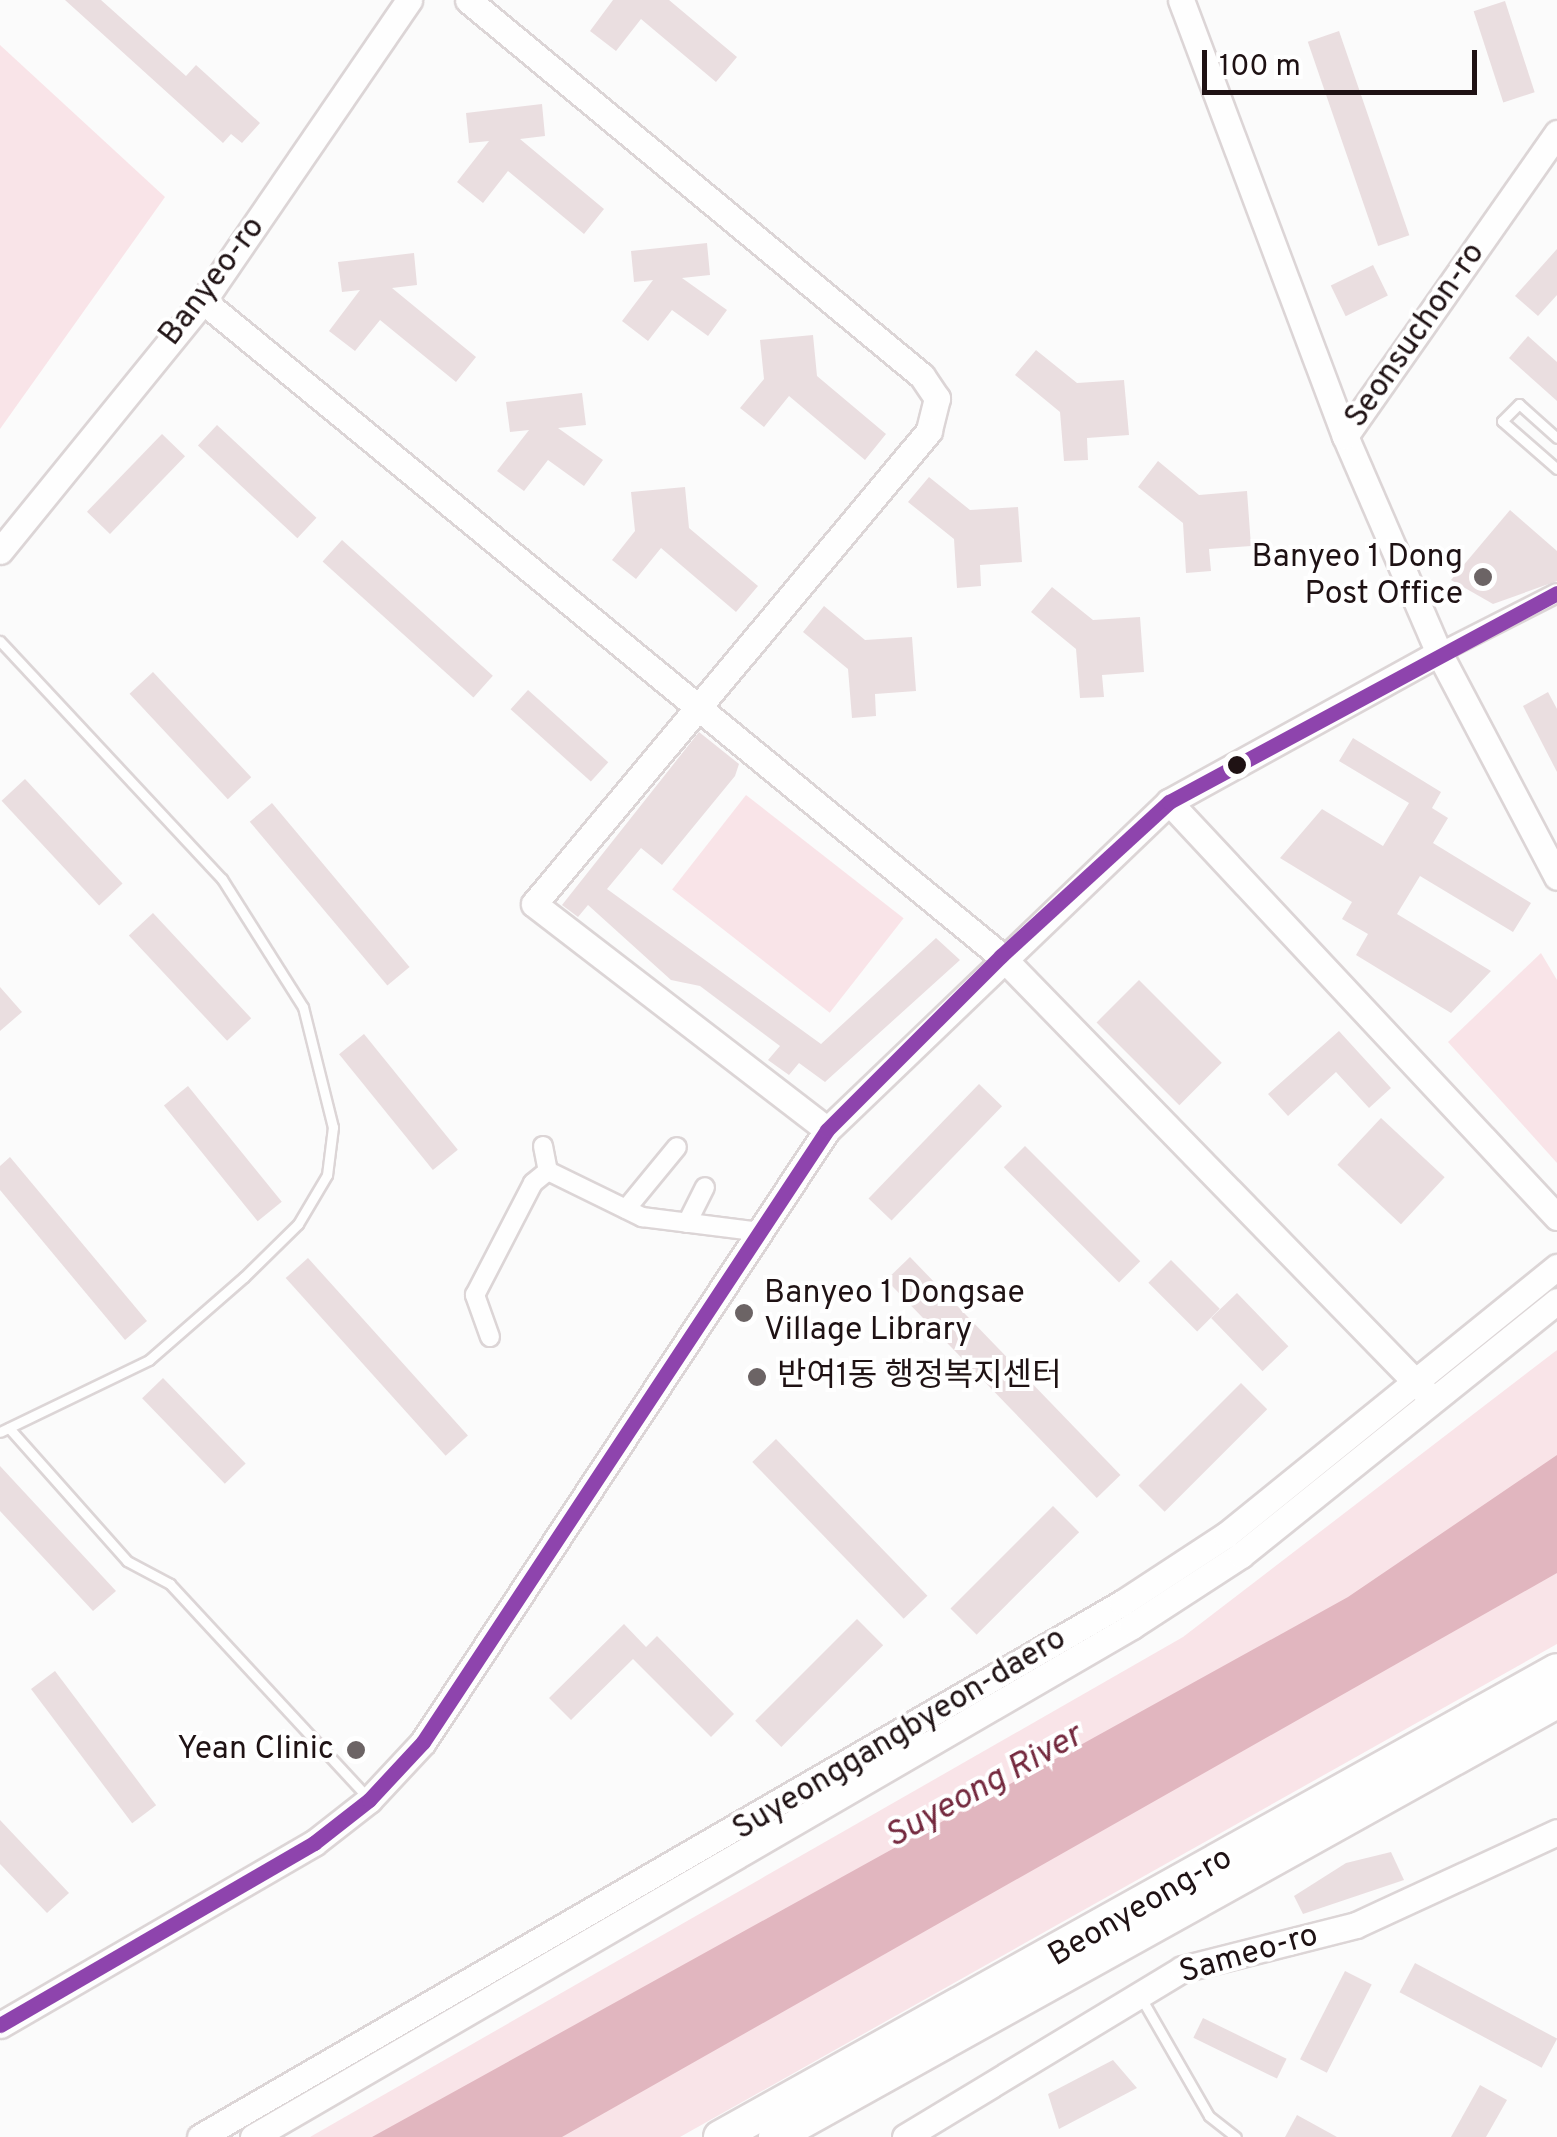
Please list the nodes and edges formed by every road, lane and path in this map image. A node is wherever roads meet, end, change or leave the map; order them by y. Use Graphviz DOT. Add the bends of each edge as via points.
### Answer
graph roads {
  1 [pos="409,0"];
  2 [pos="468,0"];
  3 [pos="1180,0"];
  4 [pos="1557,133"];
  5 [pos="203,301"];
  6 [pos="1345,436"];
  7 [pos="1557,438"];
  8 [pos="1557,469"];
  9 [pos="0,552"];
  10 [pos="1557,593"];
  11 [pos="0,641"];
  12 [pos="1439,654"];
  13 [pos="700,704"];
  14 [pos="1169,802"];
  15 [pos="1557,877"];
  16 [pos="1001,956"];
  17 [pos="827,1130"];
  18 [pos="542,1146"];
  19 [pos="677,1147"];
  20 [pos="548,1171"];
  21 [pos="705,1188"];
  22 [pos="626,1209"];
  23 [pos="1557,1216"];
  24 [pos="687,1223"];
  25 [pos="760,1232"];
  26 [pos="1557,1268"];
  27 [pos="1557,1301"];
  28 [pos="490,1338"];
  29 [pos="1415,1380"];
  30 [pos="1433,1400"];
  31 [pos="4,1430"];
  32 [pos="1557,1670"];
  33 [pos="1557,1702"];
  34 [pos="370,1800"];
  35 [pos="1557,1832"];
  36 [pos="1140,1996"];
  37 [pos="0,2024"];
  38 [pos="200,2137"];
  39 [pos="253,2137"];
  40 [pos="720,2137"];
  41 [pos="775,2137"];
  42 [pos="904,2137"];
  43 [pos="1236,2137"];
  1 -- 5 [label="main road, Banyeo-ro"];
  2 -- 13 [label="main road" via="922,376 937,398 929,430"];
  3 -- 6 [label="main road"];
  4 -- 6 [label="main road, Seonsuchon-ro"];
  5 -- 9 [label="main road, Banyeo-ro"];
  5 -- 13 [label="main road"];
  6 -- 12 [label="main road, Seonsuchon-ro"];
  7 -- 8 [label="lane" via="1519,404 1502,421"];
  10 -- 12 [label="street"];
  11 -- 31 [label="lane" via="222,880 302,1006 333,1127 327,1175 298,1224 244,1278 149,1360"];
  12 -- 14 [label="main road"];
  12 -- 15 [label="main road, Seonsuchon-ro"];
  13 -- 16 [label="main road"];
  13 -- 17 [label="main road" via="537,890 535,909"];
  14 -- 16 [label="main road"];
  14 -- 23 [label="main road"];
  16 -- 17 [label="main road"];
  16 -- 29 [label="main road"];
  17 -- 25 [label="main road"];
  18 -- 20 [label="street"];
  19 -- 22 [label="street"];
  20 -- 22 [label="street"];
  20 -- 28 [label="street" via="533,1183 475,1296"];
  21 -- 24 [label="street"];
  22 -- 24 [label="street"];
  24 -- 25 [label="street"];
  25 -- 34 [label="main road" via="424,1742"];
  26 -- 29 [label="main road, Suyeonggangbyeon-daero"];
  27 -- 30 [label="main road, Suyeonggangbyeon-daero"];
  29 -- 30 [label="main road"];
  29 -- 38 [label="main road, Suyeonggangbyeon-daero" via="1226,1535 1122,1604"];
  30 -- 39 [label="main road, Suyeonggangbyeon-daero" via="1242,1555 1132,1626"];
  31 -- 34 [label="lane" via="127,1561 170,1584"];
  32 -- 40 [label="highway, Beonyeong-ro"];
  33 -- 41 [label="highway, Beonyeong-ro"];
  34 -- 37 [label="main road" via="314,1843"];
  35 -- 36 [label="main road, Sameo-ro" via="1356,1925 1182,1969"];
  36 -- 42 [label="main road, Sameo-ro"];
  36 -- 43 [label="lane" via="1209,2116"];
}
